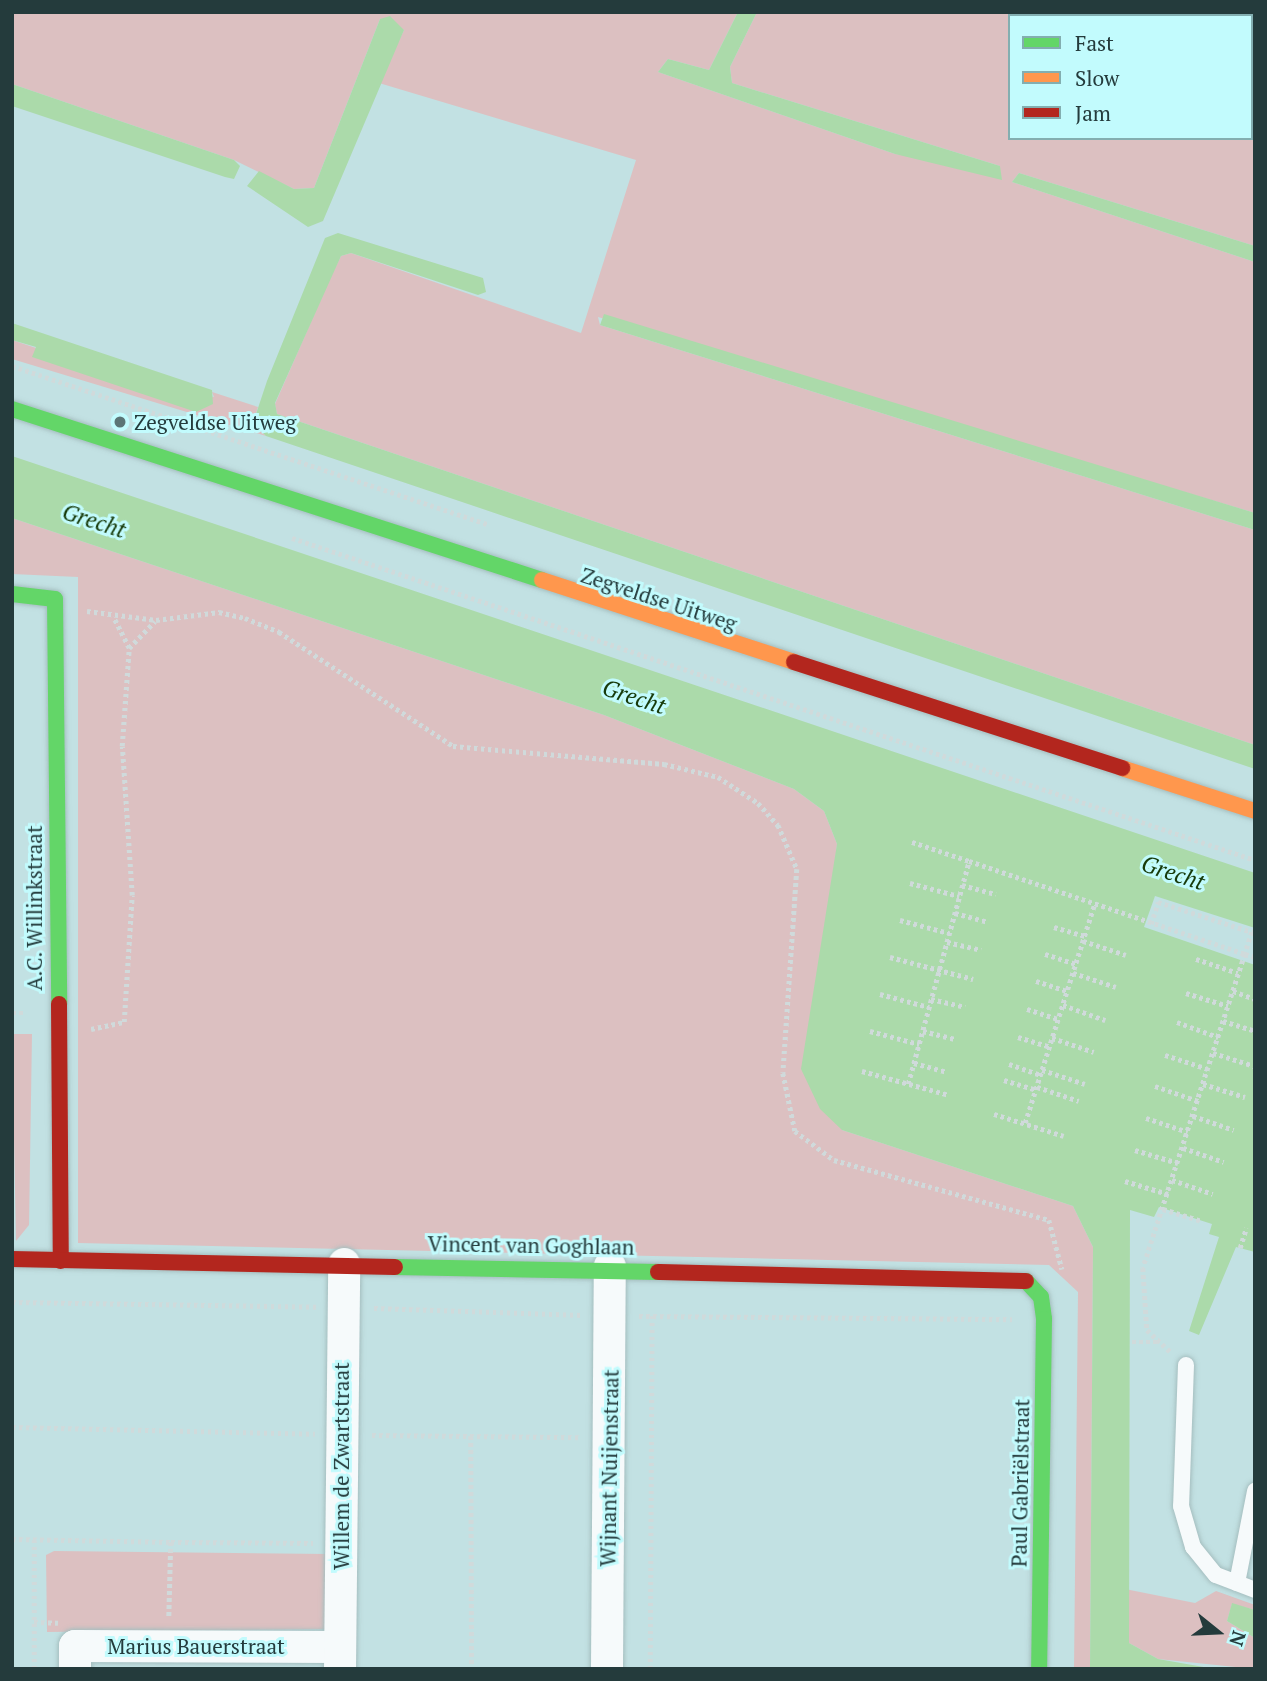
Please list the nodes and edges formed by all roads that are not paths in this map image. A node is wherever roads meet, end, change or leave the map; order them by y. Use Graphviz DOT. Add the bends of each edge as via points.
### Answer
graph roads {
  1 [pos="12,409"];
  2 [pos="12,593"];
  3 [pos="1255,811"];
  4 [pos="12,1259"];
  5 [pos="61,1261"];
  6 [pos="344,1264"];
  7 [pos="610,1266"];
  8 [pos="1041,1297"];
  9 [pos="1186,1365"];
  10 [pos="1255,1491"];
  11 [pos="1237,1583"];
  12 [pos="1255,1590"];
  13 [pos="340,1658"];
  14 [pos="75,1669"];
  15 [pos="607,1669"];
  16 [pos="1039,1669"];
  1 -- 3 [label="street, Zegveldse Uitweg"];
  2 -- 5 [label="street, A.C. Willinkstraat" via="55,599"];
  4 -- 5 [label="street, Vincent van Goghlaan"];
  5 -- 6 [label="street, Vincent van Goghlaan"];
  6 -- 7 [label="street, Vincent van Goghlaan"];
  6 -- 13 [label="street, Willem de Zwartstraat"];
  7 -- 8 [label="street, Vincent van Goghlaan" via="1024,1279"];
  7 -- 15 [label="street, Wijnant Nuijenstraat"];
  8 -- 16 [label="street, Paul Gabriëlstraat"];
  9 -- 11 [label="lane" via="1181,1506 1193,1547 1216,1575"];
  10 -- 11 [label="lane"];
  11 -- 12 [label="lane"];
  13 -- 14 [label="street, Marius Bauerstraat" via="167,1646 75,1646"];
}
